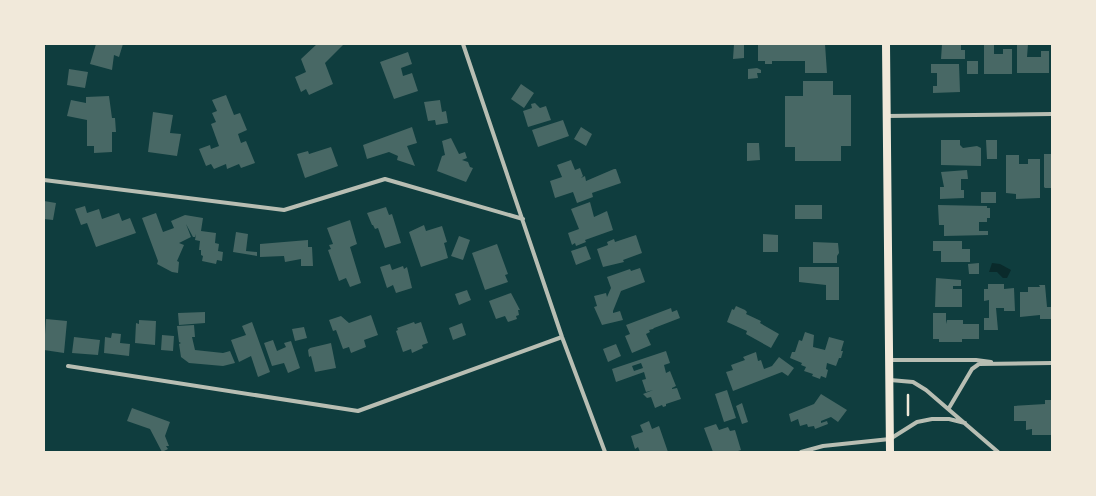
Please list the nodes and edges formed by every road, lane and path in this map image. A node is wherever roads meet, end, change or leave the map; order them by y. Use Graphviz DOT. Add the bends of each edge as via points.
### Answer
graph roads {
  1 [pos="463,44"];
  2 [pos="886,44"];
  3 [pos="1052,114"];
  4 [pos="886,116"];
  5 [pos="44,180"];
  6 [pos="523,219"];
  7 [pos="562,338"];
  8 [pos="891,360"];
  9 [pos="1052,362"];
  10 [pos="999,363"];
  11 [pos="68,366"];
  12 [pos="890,380"];
  13 [pos="908,394"];
  14 [pos="949,408"];
  15 [pos="908,415"];
  16 [pos="965,423"];
  17 [pos="890,439"];
  18 [pos="605,452"];
  19 [pos="801,452"];
  20 [pos="890,452"];
  21 [pos="998,452"];
  1 -- 6 [label="street"];
  2 -- 4 [label="main road"];
  3 -- 4 [label="street"];
  4 -- 8 [label="main road"];
  5 -- 6 [label="street" via="284,210 385,179"];
  6 -- 7 [label="street"];
  7 -- 11 [label="street" via="358,411"];
  7 -- 18 [label="street"];
  8 -- 10 [label="street" via="976,360"];
  8 -- 12 [label="main road"];
  9 -- 10 [label="street"];
  10 -- 14 [label="street" via="980,364 972,369"];
  12 -- 14 [label="street" via="913,382"];
  12 -- 17 [label="main road"];
  13 -- 15 [label="path"];
  14 -- 16 [label="street"];
  16 -- 17 [label="street" via="949,419 917,422"];
  16 -- 21 [label="street"];
  17 -- 19 [label="street" via="823,446"];
  17 -- 20 [label="main road"];
}
